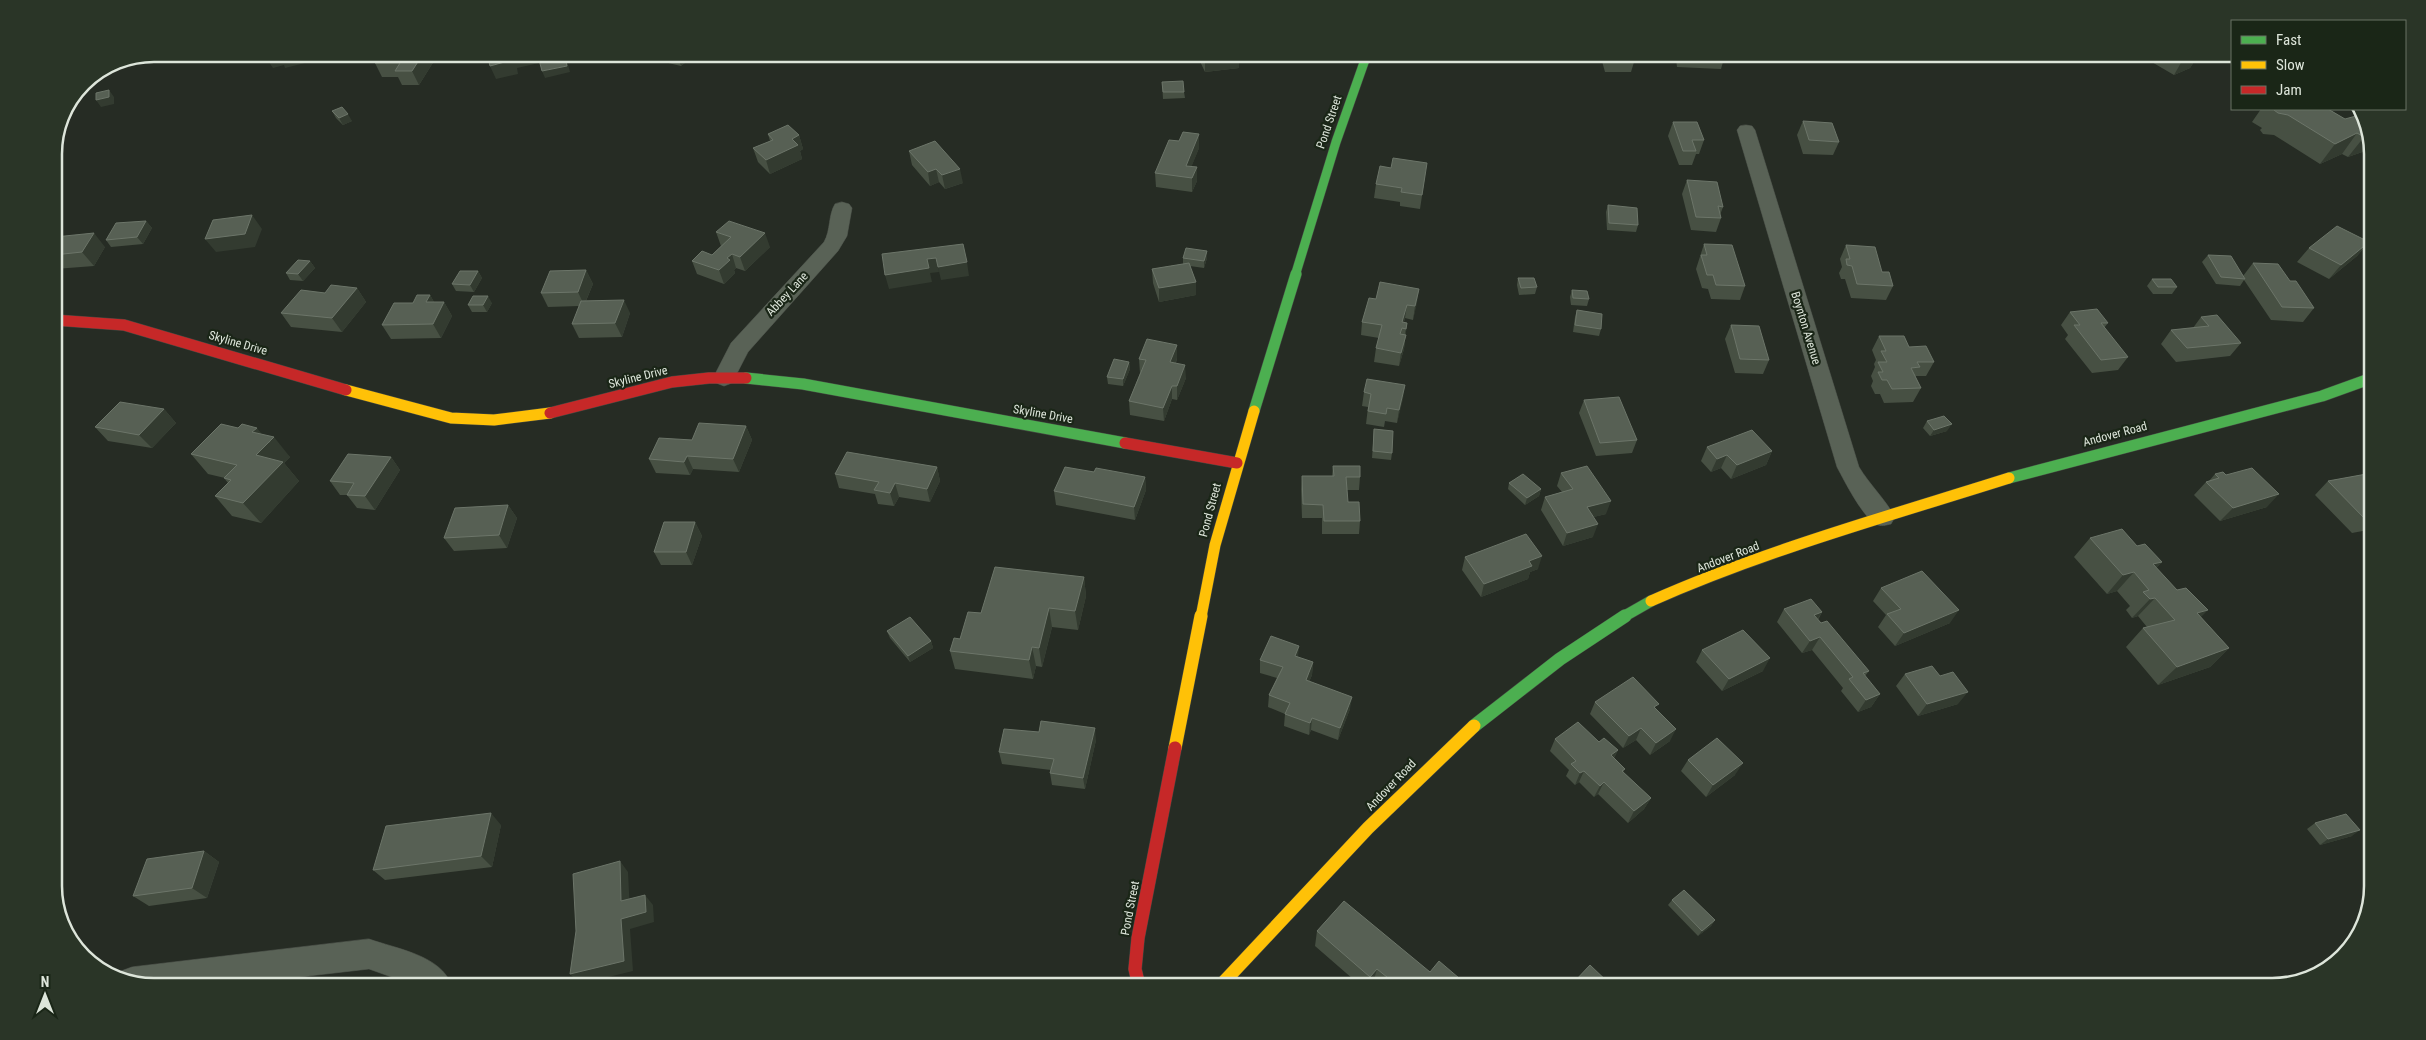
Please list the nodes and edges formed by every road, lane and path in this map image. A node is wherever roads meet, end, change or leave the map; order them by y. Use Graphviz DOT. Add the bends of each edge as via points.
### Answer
graph roads {
  1 [pos="1364,62"];
  2 [pos="1746,130"];
  3 [pos="842,208"];
  4 [pos="63,321"];
  5 [pos="724,378"];
  6 [pos="2363,382"];
  7 [pos="1237,463"];
  8 [pos="1883,517"];
  9 [pos="166,978"];
  10 [pos="430,978"];
  11 [pos="1137,978"];
  12 [pos="1228,978"];
  1 -- 7 [label="street, Pond Street" via="1336,142"];
  2 -- 8 [label="street, Boynton Avenue" via="1846,462 1858,486"];
  3 -- 5 [label="street, Abbey Lane" via="838,231 831,246 739,348"];
  4 -- 5 [label="street, Skyline Drive" via="124,325 458,420 538,416 651,386 703,377"];
  5 -- 7 [label="street, Skyline Drive" via="771,379 803,384"];
  6 -- 8 [label="street, Andover Road" via="2333,394 2099,452"];
  7 -- 11 [label="street, Pond Street" via="1199,620 1138,938"];
  8 -- 12 [label="street, Andover Road" via="1651,601 1599,632 1482,719 1424,770"];
  9 -- 10 [label="street" via="369,954"];
}
